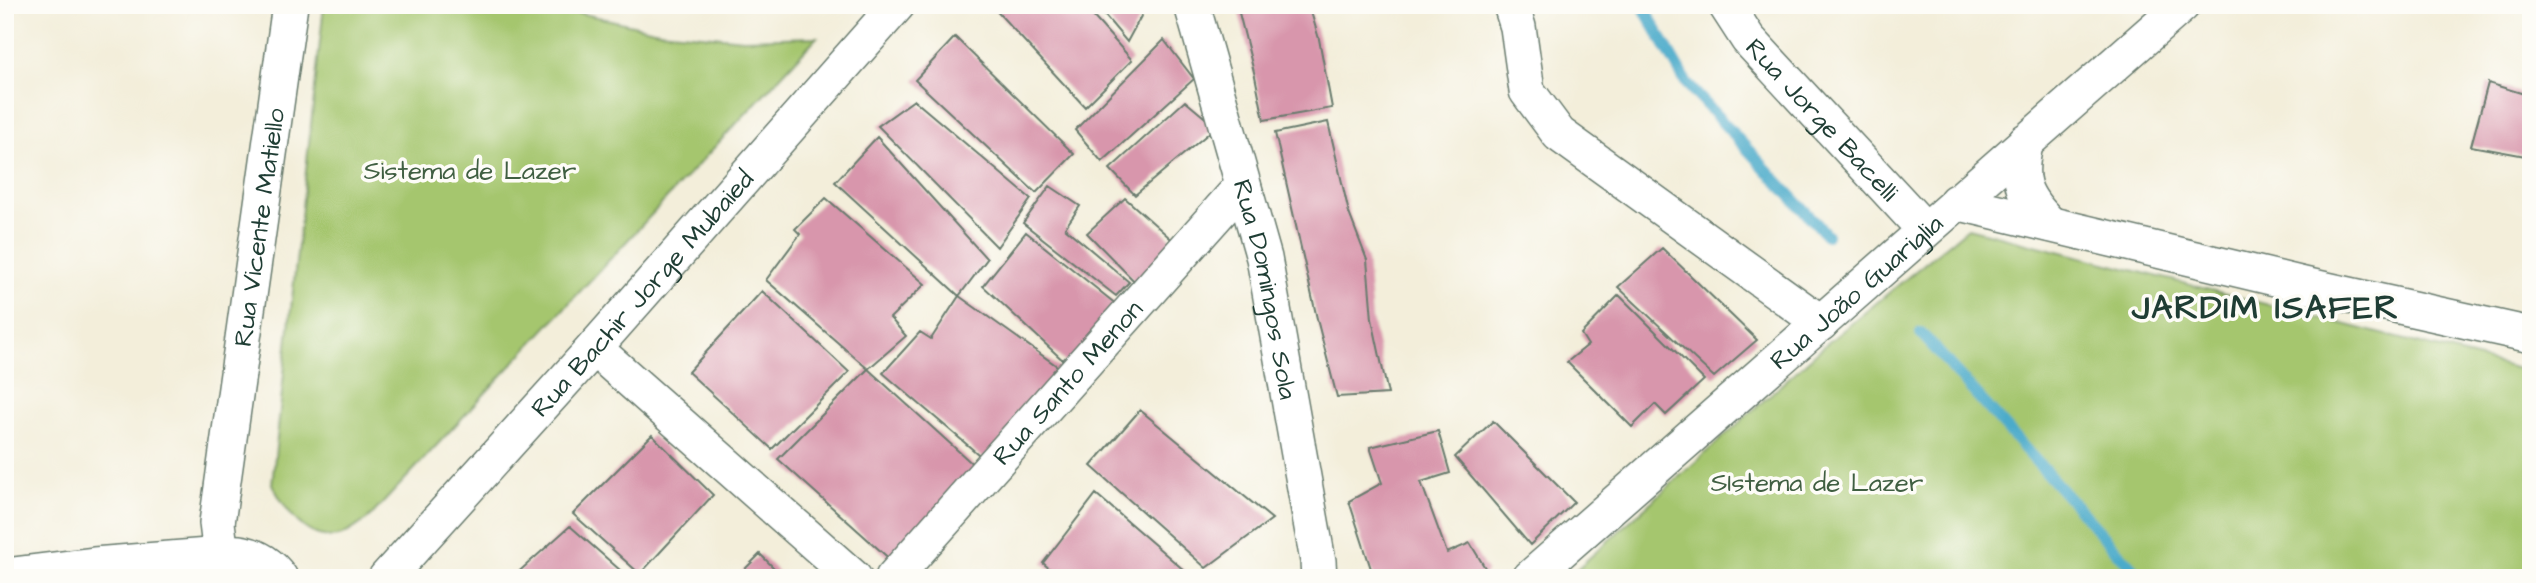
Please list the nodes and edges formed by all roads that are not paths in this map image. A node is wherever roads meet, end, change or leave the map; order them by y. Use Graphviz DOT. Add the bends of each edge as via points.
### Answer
graph roads {
  1 [pos="290,5"];
  2 [pos="897,5"];
  3 [pos="1192,5"];
  4 [pos="1511,5"];
  5 [pos="1726,5"];
  6 [pos="2182,5"];
  7 [pos="2026,141"];
  8 [pos="1244,186"];
  9 [pos="1956,202"];
  10 [pos="2050,224"];
  11 [pos="1925,230"];
  12 [pos="1821,323"];
  13 [pos="2531,335"];
  14 [pos="594,348"];
  15 [pos="234,554"];
  16 [pos="107,571"];
  17 [pos="5,576"];
  18 [pos="282,577"];
  19 [pos="192,578"];
  20 [pos="386,578"];
  21 [pos="854,578"];
  22 [pos="893,578"];
  23 [pos="1318,578"];
  24 [pos="1530,578"];
  1 -- 15 [label="street, Rua Vicente Matiello" via="217,523"];
  2 -- 14 [label="street, Rua Bachir Jorge Mubaied"];
  3 -- 8 [label="street, Rua Domingos Sola"];
  4 -- 12 [label="street" via="1527,91 1559,134"];
  5 -- 11 [label="street, Rua Jorge Bacelli" via="1748,39"];
  6 -- 7 [label="street, Rua João Guariglia"];
  7 -- 9 [label="street, Rua João Guariglia"];
  7 -- 10 [label="street" via="2022,181 2032,206"];
  8 -- 22 [label="street, Rua Santo Menon"];
  8 -- 23 [label="street, Rua Domingos Sola" via="1264,258"];
  9 -- 10 [label="street"];
  9 -- 11 [label="street, Rua João Guariglia"];
  10 -- 13 [label="street"];
  11 -- 12 [label="street, Rua João Guariglia"];
  12 -- 24 [label="street, Rua João Guariglia"];
  14 -- 20 [label="street, Rua Bachir Jorge Mubaied"];
  14 -- 21 [label="street"];
  15 -- 16 [label="street"];
  15 -- 18 [label="street" via="260,558"];
  15 -- 19 [label="street" via="207,561"];
  16 -- 17 [label="street"];
}
